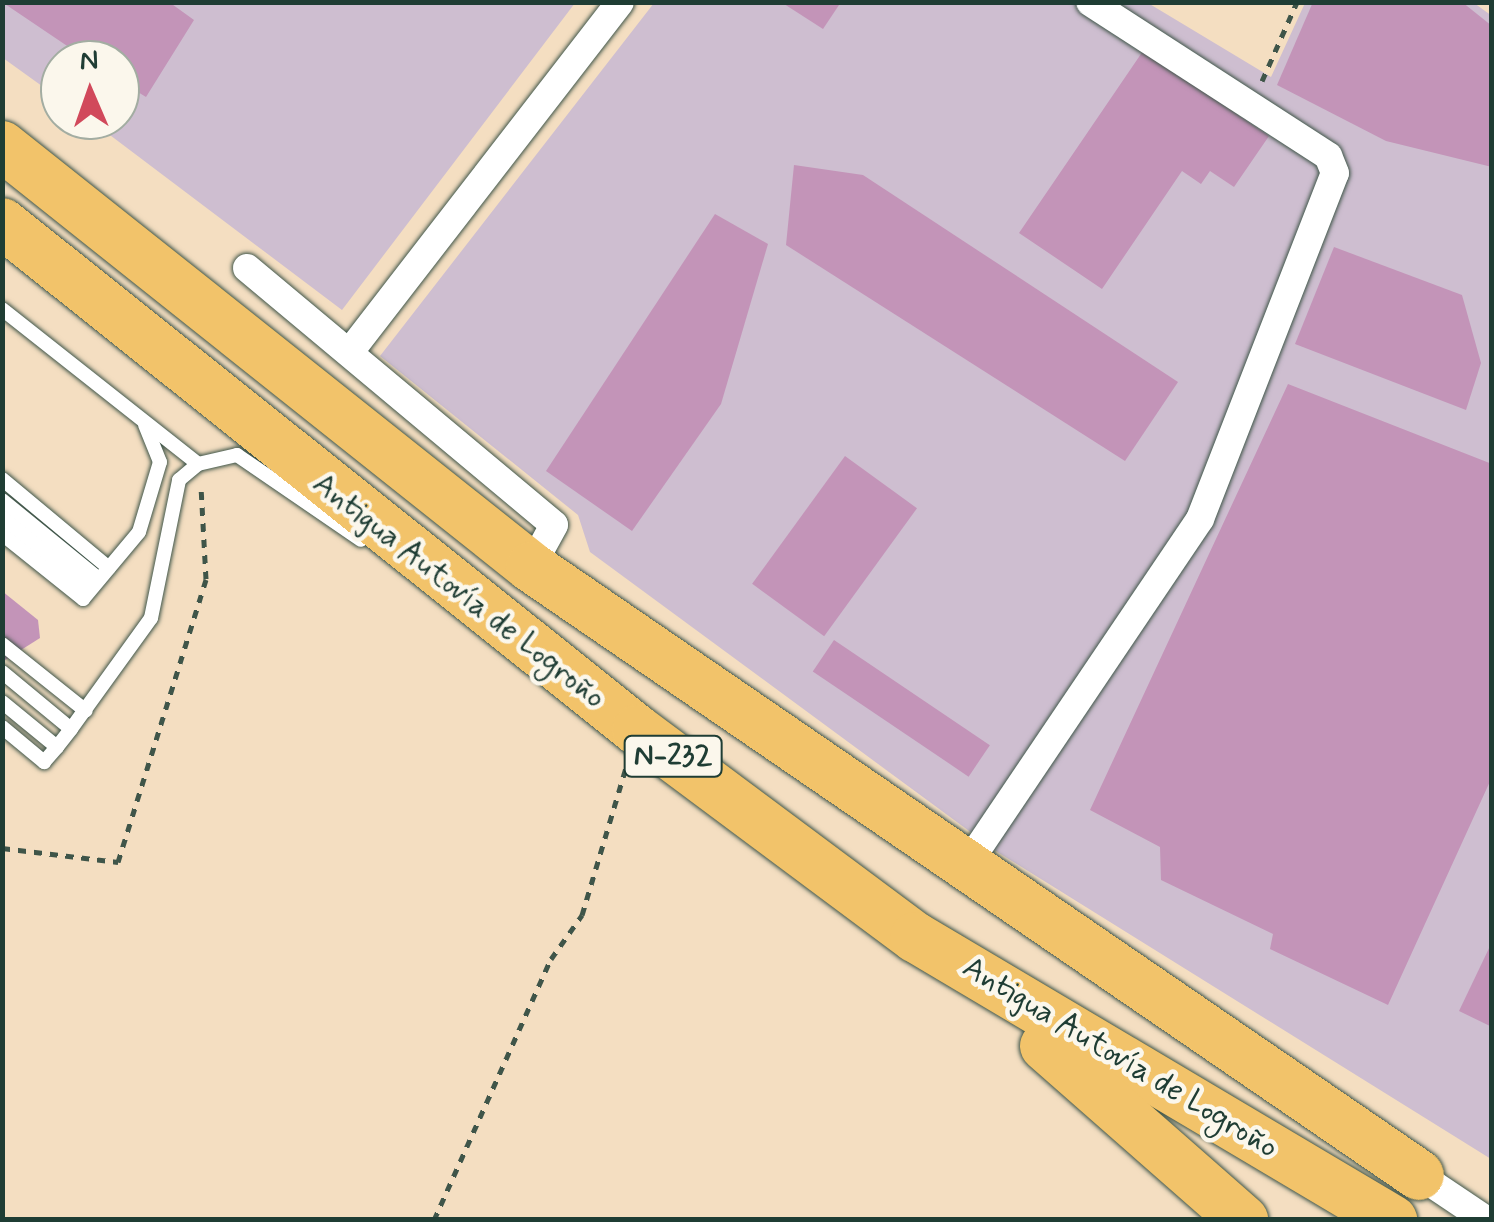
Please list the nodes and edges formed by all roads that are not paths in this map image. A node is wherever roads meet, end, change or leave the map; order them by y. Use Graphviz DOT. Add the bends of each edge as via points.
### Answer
graph roads {
  1 [pos="620,2"];
  2 [pos="1090,2"];
  3 [pos="2,146"];
  4 [pos="2,223"];
  5 [pos="247,268"];
  6 [pos="2,309"];
  7 [pos="352,350"];
  8 [pos="144,422"];
  9 [pos="198,464"];
  10 [pos="2,479"];
  11 [pos="2,500"];
  12 [pos="2,517"];
  13 [pos="2,534"];
  14 [pos="381,554"];
  15 [pos="397,565"];
  16 [pos="531,567"];
  17 [pos="100,579"];
  18 [pos="2,644"];
  19 [pos="2,672"];
  20 [pos="2,702"];
  21 [pos="86,711"];
  22 [pos="2,727"];
  23 [pos="71,729"];
  24 [pos="637,730"];
  25 [pos="57,747"];
  26 [pos="964,869"];
  27 [pos="915,936"];
  28 [pos="1419,1176"];
  29 [pos="1243,1220"];
  30 [pos="1392,1220"];
  31 [pos="1486,1220"];
  1 -- 7 [label="street"];
  2 -- 26 [label="street" via="1328,156 1336,173 1200,519"];
  3 -- 16 [label="highway, Antigua Autovía de Logroño / N-232"];
  4 -- 24 [label="highway, Antigua Autovía de Logroño / N-232"];
  5 -- 7 [label="street"];
  6 -- 8 [label="lane"];
  7 -- 16 [label="street" via="554,525"];
  8 -- 9 [label="lane"];
  8 -- 17 [label="lane" via="160,462 139,532"];
  9 -- 14 [label="lane" via="237,454"];
  9 -- 21 [label="lane" via="179,480 151,618"];
  10 -- 17 [label="lane"];
  11 -- 17 [label="lane"];
  12 -- 17 [label="lane"];
  13 -- 17 [label="lane" via="83,599"];
  15 -- 24 [label="lane"];
  16 -- 26 [label="highway, Antigua Autovía de Logroño / N-232"];
  18 -- 21 [label="lane"];
  19 -- 23 [label="lane"];
  20 -- 25 [label="lane"];
  21 -- 23 [label="lane"];
  22 -- 25 [label="lane" via="44,762"];
  23 -- 25 [label="lane"];
  24 -- 27 [label="highway, Antigua Autovía de Logroño / N-232"];
  26 -- 28 [label="highway, Antigua Autovía de Logroño / N-232"];
  27 -- 29 [label="highway" via="953,976 1094,1081"];
  27 -- 30 [label="highway, Antigua Autovía de Logroño / N-232"];
  28 -- 31 [label="street"];
}
